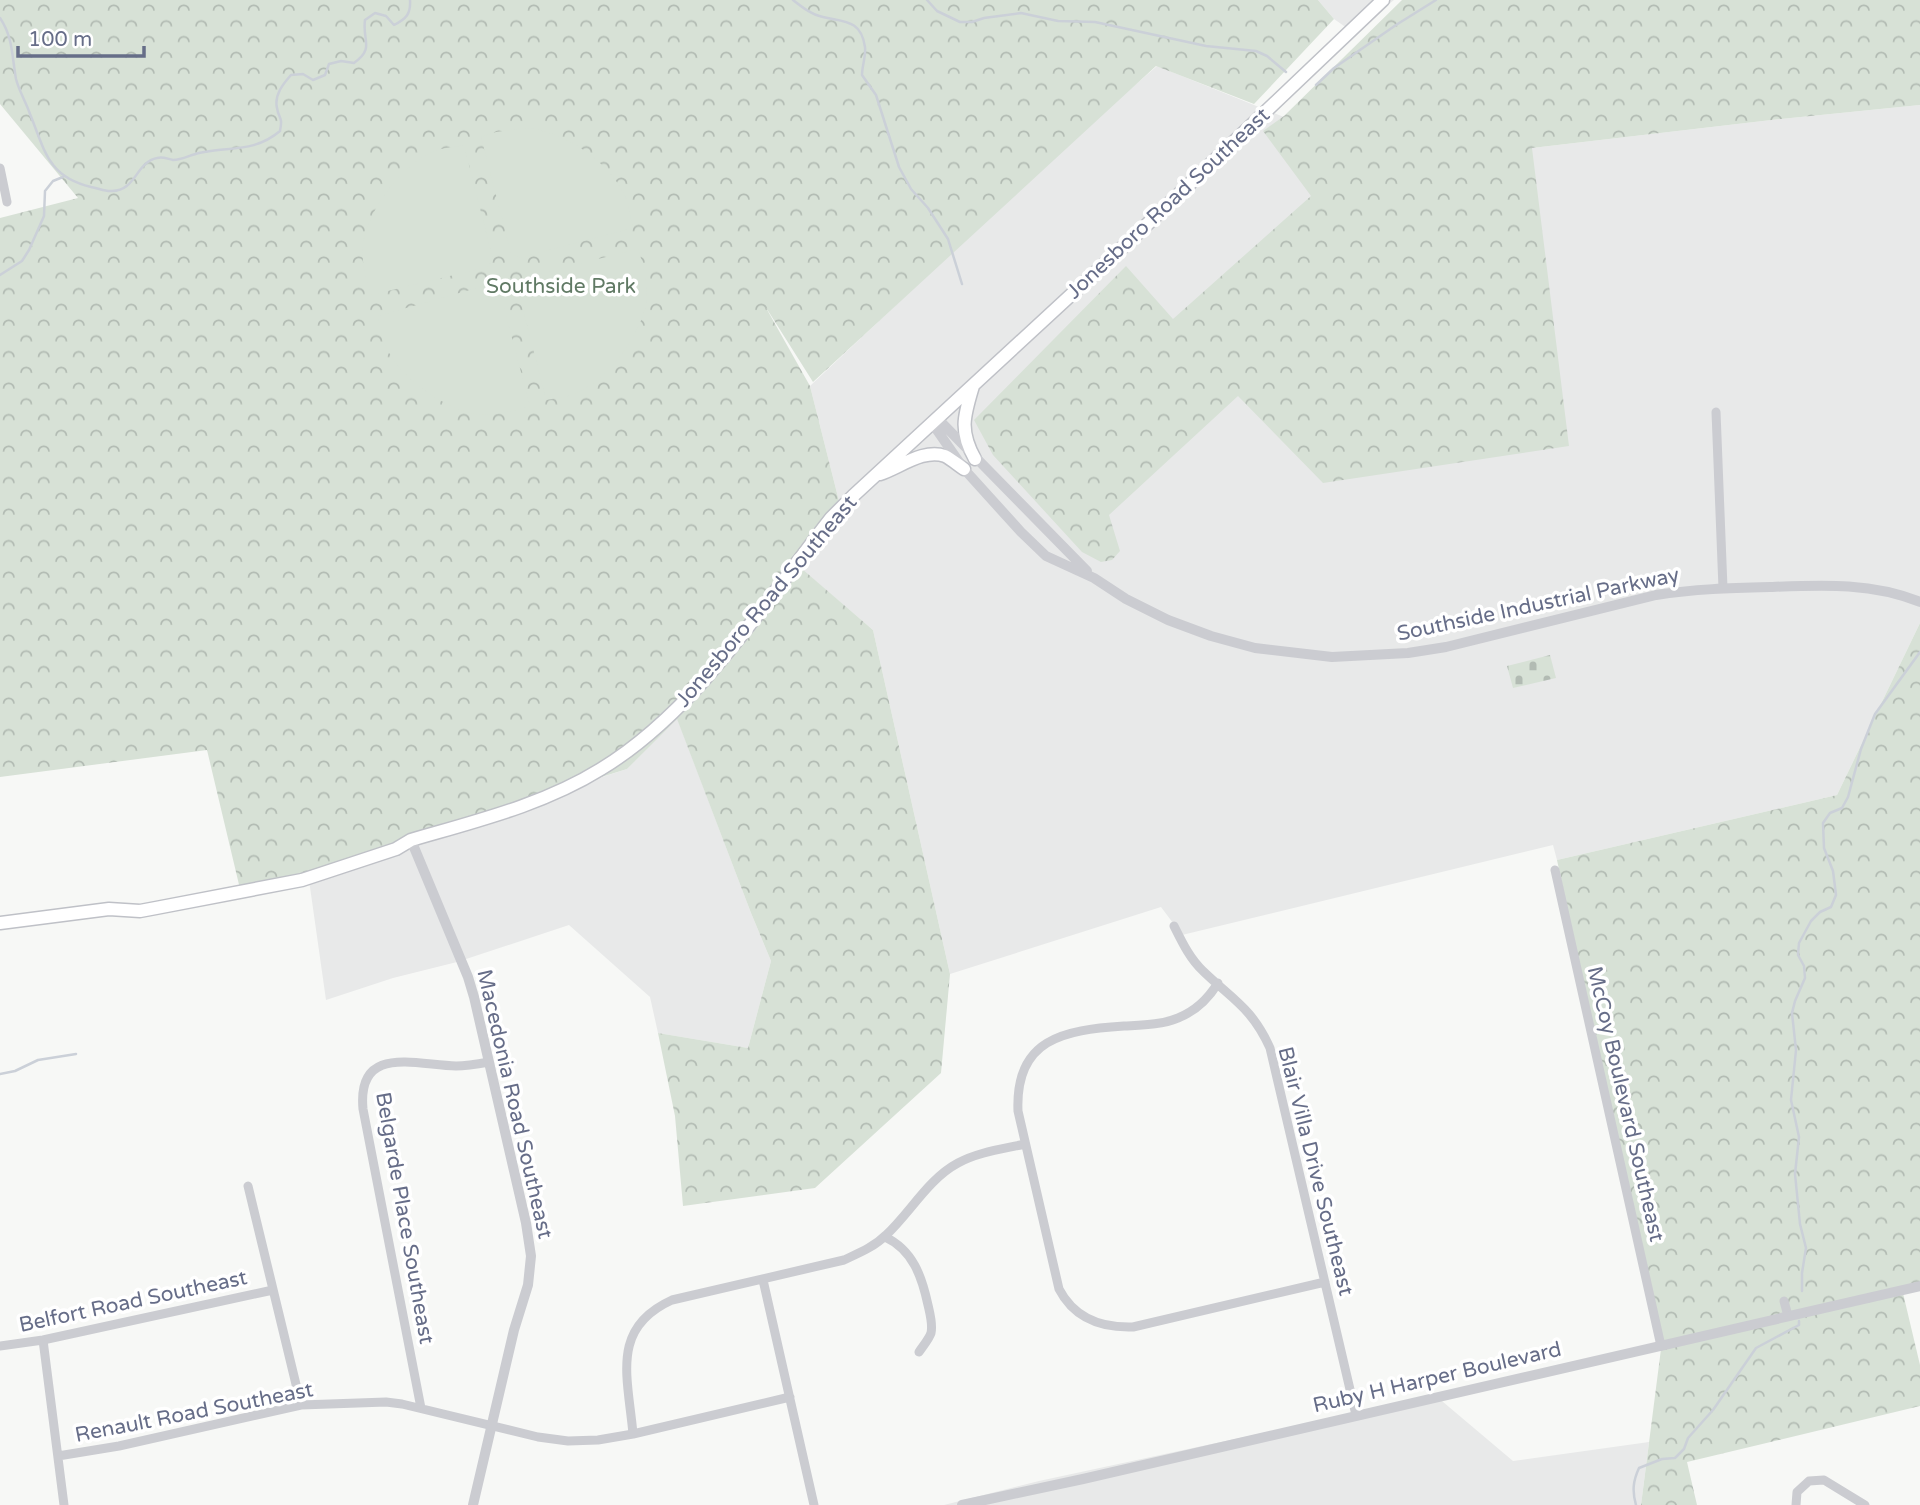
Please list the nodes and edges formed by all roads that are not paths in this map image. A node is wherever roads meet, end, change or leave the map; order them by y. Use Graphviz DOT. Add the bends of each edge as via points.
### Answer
graph roads {
  1 [pos="1383,0"];
  2 [pos="0,168"];
  3 [pos="7,202"];
  4 [pos="973,386"];
  5 [pos="1716,412"];
  6 [pos="935,421"];
  7 [pos="975,459"];
  8 [pos="964,469"];
  9 [pos="876,475"];
  10 [pos="1004,488"];
  11 [pos="992,500"];
  12 [pos="1094,578"];
  13 [pos="1723,588"];
  14 [pos="1920,602"];
  15 [pos="411,840"];
  16 [pos="1555,870"];
  17 [pos="0,923"];
  18 [pos="1174,926"];
  19 [pos="1218,983"];
  20 [pos="489,1062"];
  21 [pos="1025,1144"];
  22 [pos="248,1186"];
  23 [pos="885,1237"];
  24 [pos="763,1280"];
  25 [pos="1325,1282"];
  26 [pos="1920,1286"];
  27 [pos="273,1290"];
  28 [pos="1784,1301"];
  29 [pos="1788,1316"];
  30 [pos="43,1340"];
  31 [pos="0,1346"];
  32 [pos="1661,1346"];
  33 [pos="919,1352"];
  34 [pos="790,1398"];
  35 [pos="301,1405"];
  36 [pos="421,1408"];
  37 [pos="1356,1415"];
  38 [pos="492,1426"];
  39 [pos="633,1434"];
  40 [pos="58,1456"];
  41 [pos="64,1505"];
  42 [pos="473,1505"];
  43 [pos="814,1505"];
  44 [pos="962,1505"];
  45 [pos="1796,1505"];
  46 [pos="1866,1505"];
  1 -- 4 [label="main road, Jonesboro Road Southeast"];
  2 -- 3 [label="street"];
  4 -- 6 [label="main road, Jonesboro Road Southeast"];
  4 -- 7 [label="main road" via="963,423 965,442"];
  5 -- 13 [label="street"];
  6 -- 7 [label="street, Southside Industrial Parkway"];
  6 -- 8 [label="street, Southside Industrial Parkway"];
  6 -- 9 [label="main road, Jonesboro Road Southeast"];
  7 -- 10 [label="street, Southside Industrial Parkway"];
  8 -- 9 [label="main road" via="933,454"];
  8 -- 11 [label="street, Southside Industrial Parkway"];
  9 -- 15 [label="main road, Jonesboro Road Southeast" via="831,518 714,670 634,747 544,798"];
  10 -- 11 [label="street"];
  10 -- 12 [label="street, Southside Industrial Parkway"];
  11 -- 12 [label="street, Southside Industrial Parkway" via="1046,556"];
  12 -- 13 [label="street, Southside Industrial Parkway" via="1168,620 1211,636 1255,648 1332,657 1446,647 1656,595"];
  13 -- 14 [label="street, Southside Industrial Parkway" via="1833,585 1883,591"];
  15 -- 17 [label="main road, Jonesboro Road Southeast" via="302,880 251,891 140,911 109,909"];
  15 -- 20 [label="street, Macedonia Road Southeast" via="468,977"];
  16 -- 32 [label="street, McCoy Boulevard Southeast"];
  18 -- 19 [label="street, Blair Villa Drive Southeast" via="1193,960"];
  19 -- 21 [label="street" via="1201,1005 1177,1019 1074,1033 1038,1049 1026,1062 1017,1089"];
  19 -- 25 [label="street, Blair Villa Drive Southeast" via="1251,1014 1270,1048"];
  20 -- 36 [label="street, Belgarde Place Southeast" via="456,1066 390,1062 373,1071 363,1086 363,1110"];
  20 -- 38 [label="street, Macedonia Road Southeast" via="531,1256 528,1285"];
  21 -- 23 [label="street" via="954,1165"];
  21 -- 25 [label="street" via="1059,1289 1071,1307 1092,1322 1112,1328 1133,1327"];
  22 -- 27 [label="street"];
  23 -- 24 [label="street" via="844,1260"];
  23 -- 33 [label="street" via="904,1250 923,1283 931,1335"];
  24 -- 34 [label="street"];
  24 -- 39 [label="street" via="672,1300 640,1321 626,1357"];
  25 -- 37 [label="street, Blair Villa Drive Southeast"];
  26 -- 29 [label="street, Ruby H Harper Boulevard"];
  27 -- 30 [label="street, Belfort Road Southeast"];
  27 -- 35 [label="street"];
  28 -- 29 [label="street"];
  29 -- 32 [label="street, Ruby H Harper Boulevard"];
  30 -- 31 [label="street, Belfort Road Southeast"];
  30 -- 40 [label="street"];
  32 -- 37 [label="street, Ruby H Harper Boulevard"];
  34 -- 39 [label="street, Renault Road Southeast"];
  34 -- 43 [label="street"];
  35 -- 36 [label="street, Renault Road Southeast" via="386,1402"];
  35 -- 40 [label="street, Renault Road Southeast"];
  36 -- 38 [label="street, Renault Road Southeast"];
  37 -- 44 [label="street, Ruby H Harper Boulevard"];
  38 -- 39 [label="street, Renault Road Southeast" via="568,1441"];
  38 -- 42 [label="street, Macedonia Road Southeast"];
  40 -- 41 [label="street"];
  45 -- 46 [label="street" via="1797,1492 1809,1481 1824,1480"];
}
